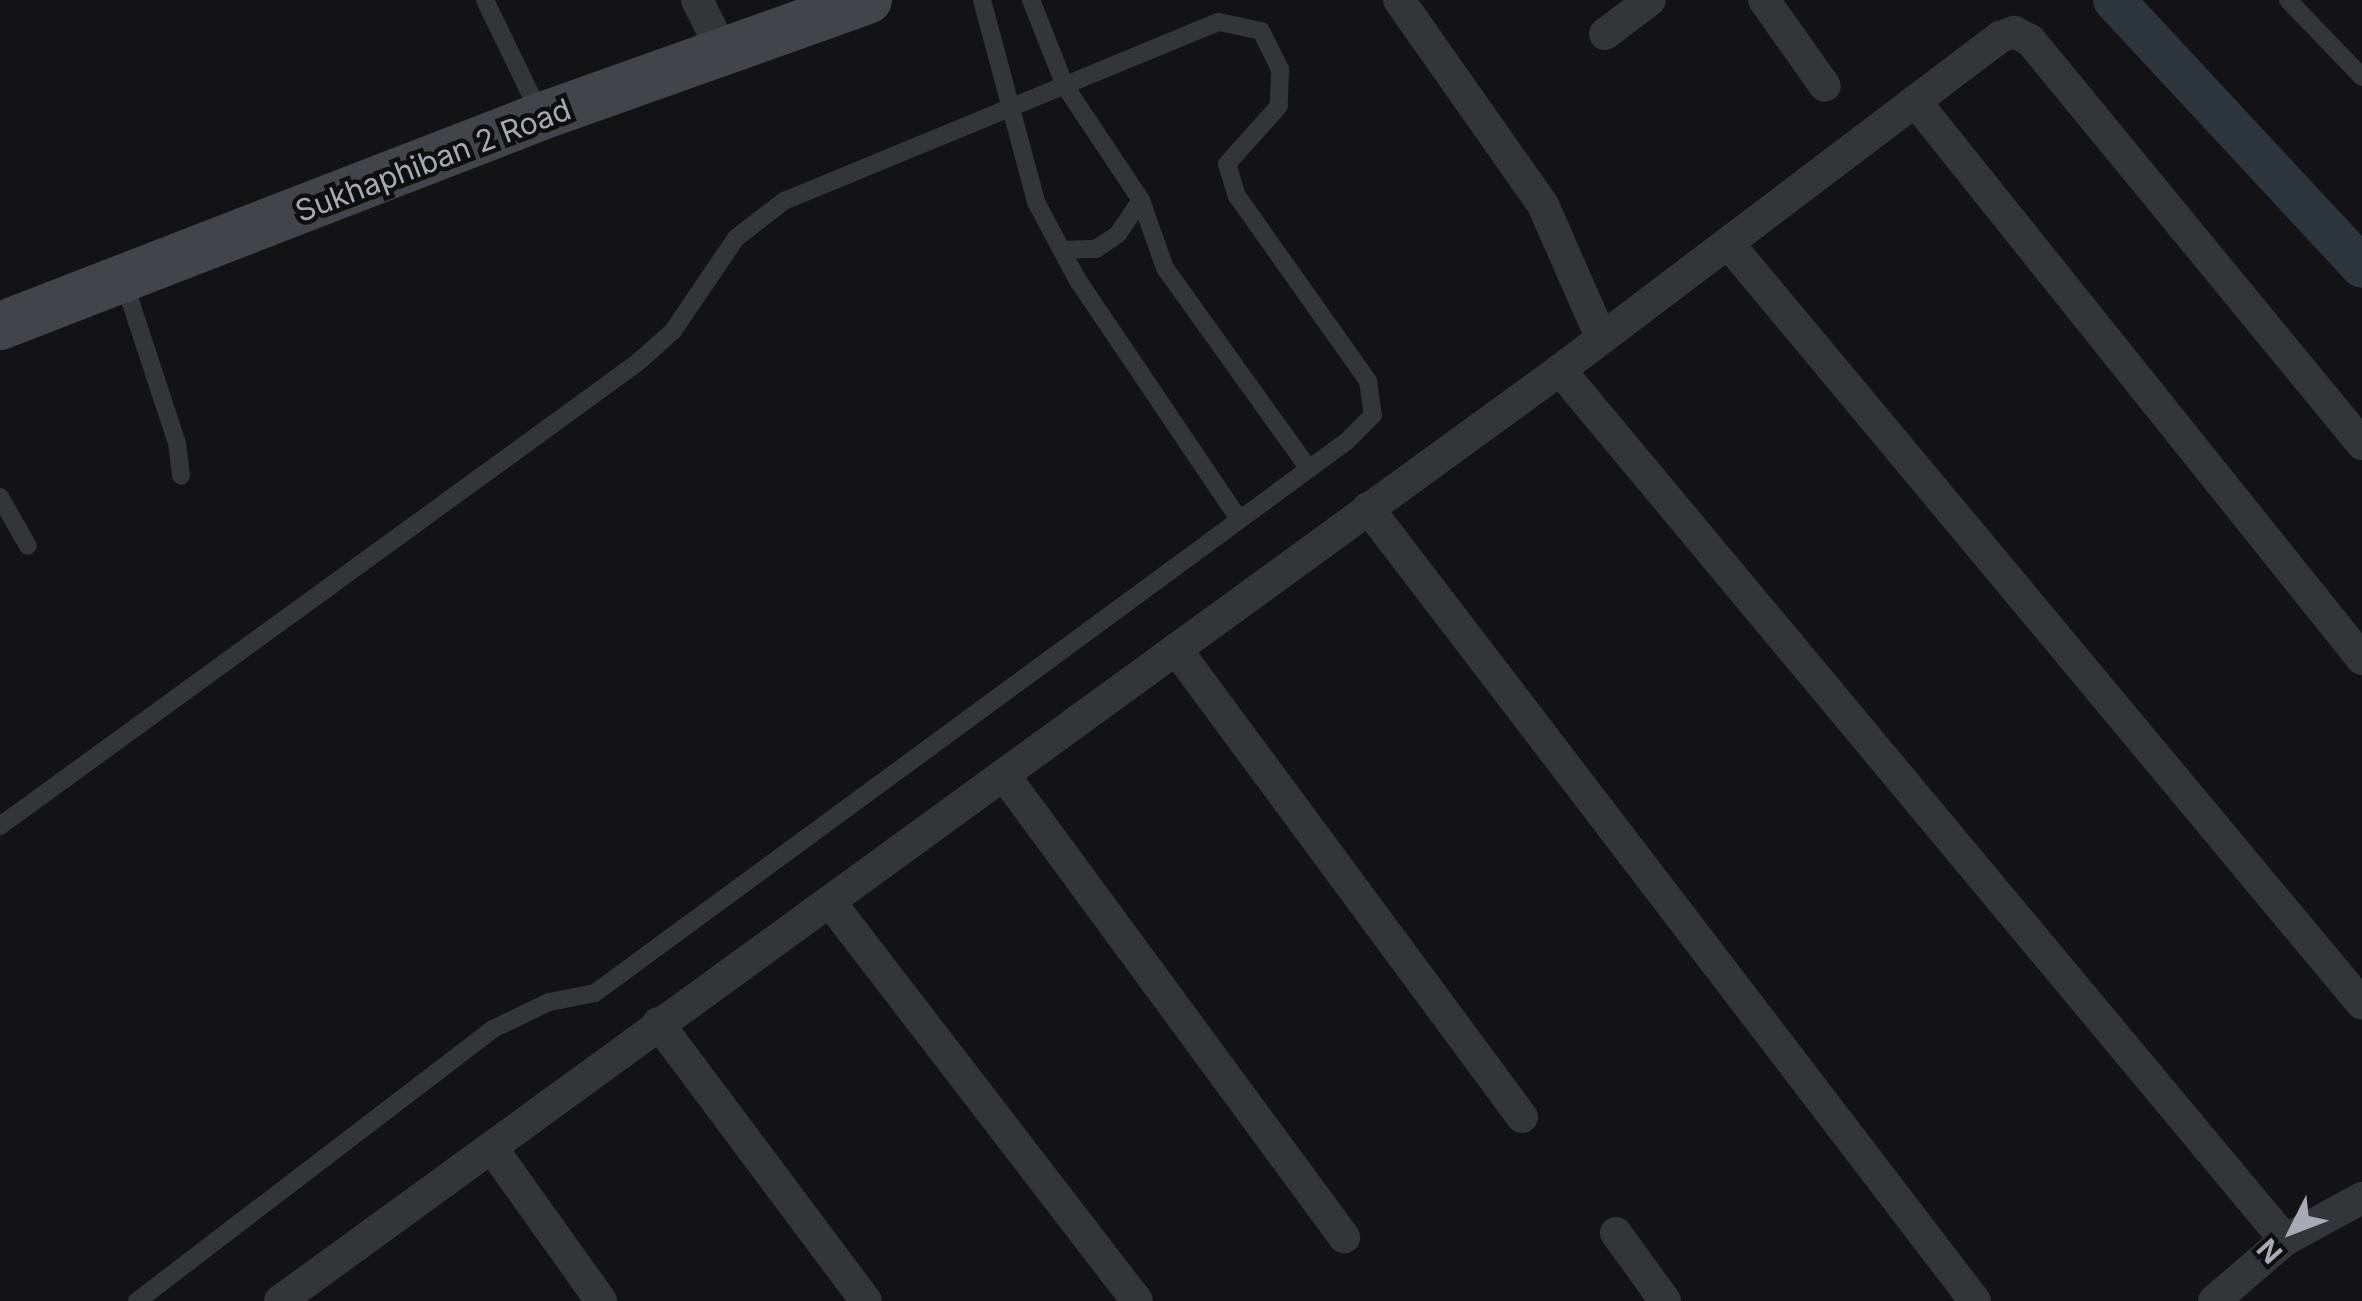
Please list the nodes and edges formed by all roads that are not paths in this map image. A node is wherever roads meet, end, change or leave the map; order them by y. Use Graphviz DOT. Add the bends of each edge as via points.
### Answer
graph roads {
  1 [pos="484,0"];
  2 [pos="697,0"];
  3 [pos="868,0"];
  4 [pos="982,0"];
  5 [pos="1031,0"];
  6 [pos="1399,0"];
  7 [pos="1650,0"];
  8 [pos="1764,0"];
  9 [pos="2288,0"];
  10 [pos="1605,34"];
  11 [pos="724,52"];
  12 [pos="2362,77"];
  13 [pos="1065,86"];
  14 [pos="1825,86"];
  15 [pos="1915,101"];
  16 [pos="1007,109"];
  17 [pos="542,116"];
  18 [pos="1141,200"];
  19 [pos="1728,242"];
  20 [pos="1062,250"];
  21 [pos="124,282"];
  22 [pos="0,326"];
  23 [pos="1602,337"];
  24 [pos="1560,370"];
  25 [pos="2362,444"];
  26 [pos="1309,468"];
  27 [pos="181,476"];
  28 [pos="0,497"];
  29 [pos="1368,508"];
  30 [pos="1239,519"];
  31 [pos="28,546"];
  32 [pos="1176,649"];
  33 [pos="2362,659"];
  34 [pos="1004,776"];
  35 [pos="0,826"];
  36 [pos="830,902"];
  37 [pos="2362,1004"];
  38 [pos="658,1023"];
  39 [pos="1522,1117"];
  40 [pos="492,1148"];
  41 [pos="2362,1198"];
  42 [pos="1616,1233"];
  43 [pos="1344,1237"];
  44 [pos="2285,1240"];
  45 [pos="324,1288"];
  46 [pos="137,1301"];
  47 [pos="280,1301"];
  48 [pos="601,1301"];
  49 [pos="866,1301"];
  50 [pos="1137,1301"];
  51 [pos="1665,1301"];
  52 [pos="1975,1301"];
  53 [pos="2214,1301"];
  1 -- 17 [label="lane"];
  2 -- 11 [label="street"];
  3 -- 11 [label="street, Sukhaphiban 2 Road"];
  4 -- 16 [label="lane" via="998,43"];
  5 -- 13 [label="lane"];
  6 -- 23 [label="street" via="1543,205"];
  7 -- 10 [label="street"];
  8 -- 14 [label="street"];
  9 -- 12 [label="lane"];
  11 -- 17 [label="street, Sukhaphiban 2 Road"];
  13 -- 16 [label="lane"];
  13 -- 18 [label="lane"];
  13 -- 26 [label="lane" via="1219,22 1261,31 1280,69 1279,106 1227,164 1237,196 1368,380 1373,415"];
  15 -- 19 [label="street"];
  15 -- 25 [label="street" via="2000,37 2014,32 2030,40"];
  15 -- 33 [label="street"];
  16 -- 20 [label="lane" via="1036,202"];
  16 -- 35 [label="lane" via="784,201 736,238 672,331 638,363"];
  17 -- 21 [label="street, Sukhaphiban 2 Road"];
  18 -- 20 [label="lane" via="1118,234 1096,249"];
  18 -- 26 [label="lane" via="1165,268"];
  19 -- 23 [label="street"];
  19 -- 37 [label="street"];
  20 -- 30 [label="lane"];
  21 -- 22 [label="street, Sukhaphiban 2 Road"];
  21 -- 27 [label="lane"];
  23 -- 24 [label="street"];
  24 -- 29 [label="street"];
  24 -- 44 [label="street"];
  26 -- 30 [label="lane"];
  28 -- 31 [label="lane"];
  29 -- 32 [label="street"];
  29 -- 52 [label="street"];
  30 -- 46 [label="lane" via="596,992 549,1002 493,1029"];
  32 -- 34 [label="street"];
  32 -- 39 [label="street"];
  34 -- 36 [label="street"];
  34 -- 43 [label="street"];
  36 -- 38 [label="street"];
  36 -- 50 [label="street"];
  38 -- 40 [label="street"];
  38 -- 49 [label="street"];
  40 -- 45 [label="street"];
  40 -- 48 [label="street"];
  41 -- 44 [label="street"];
  42 -- 51 [label="street"];
  44 -- 53 [label="street"];
  45 -- 47 [label="street"];
}
